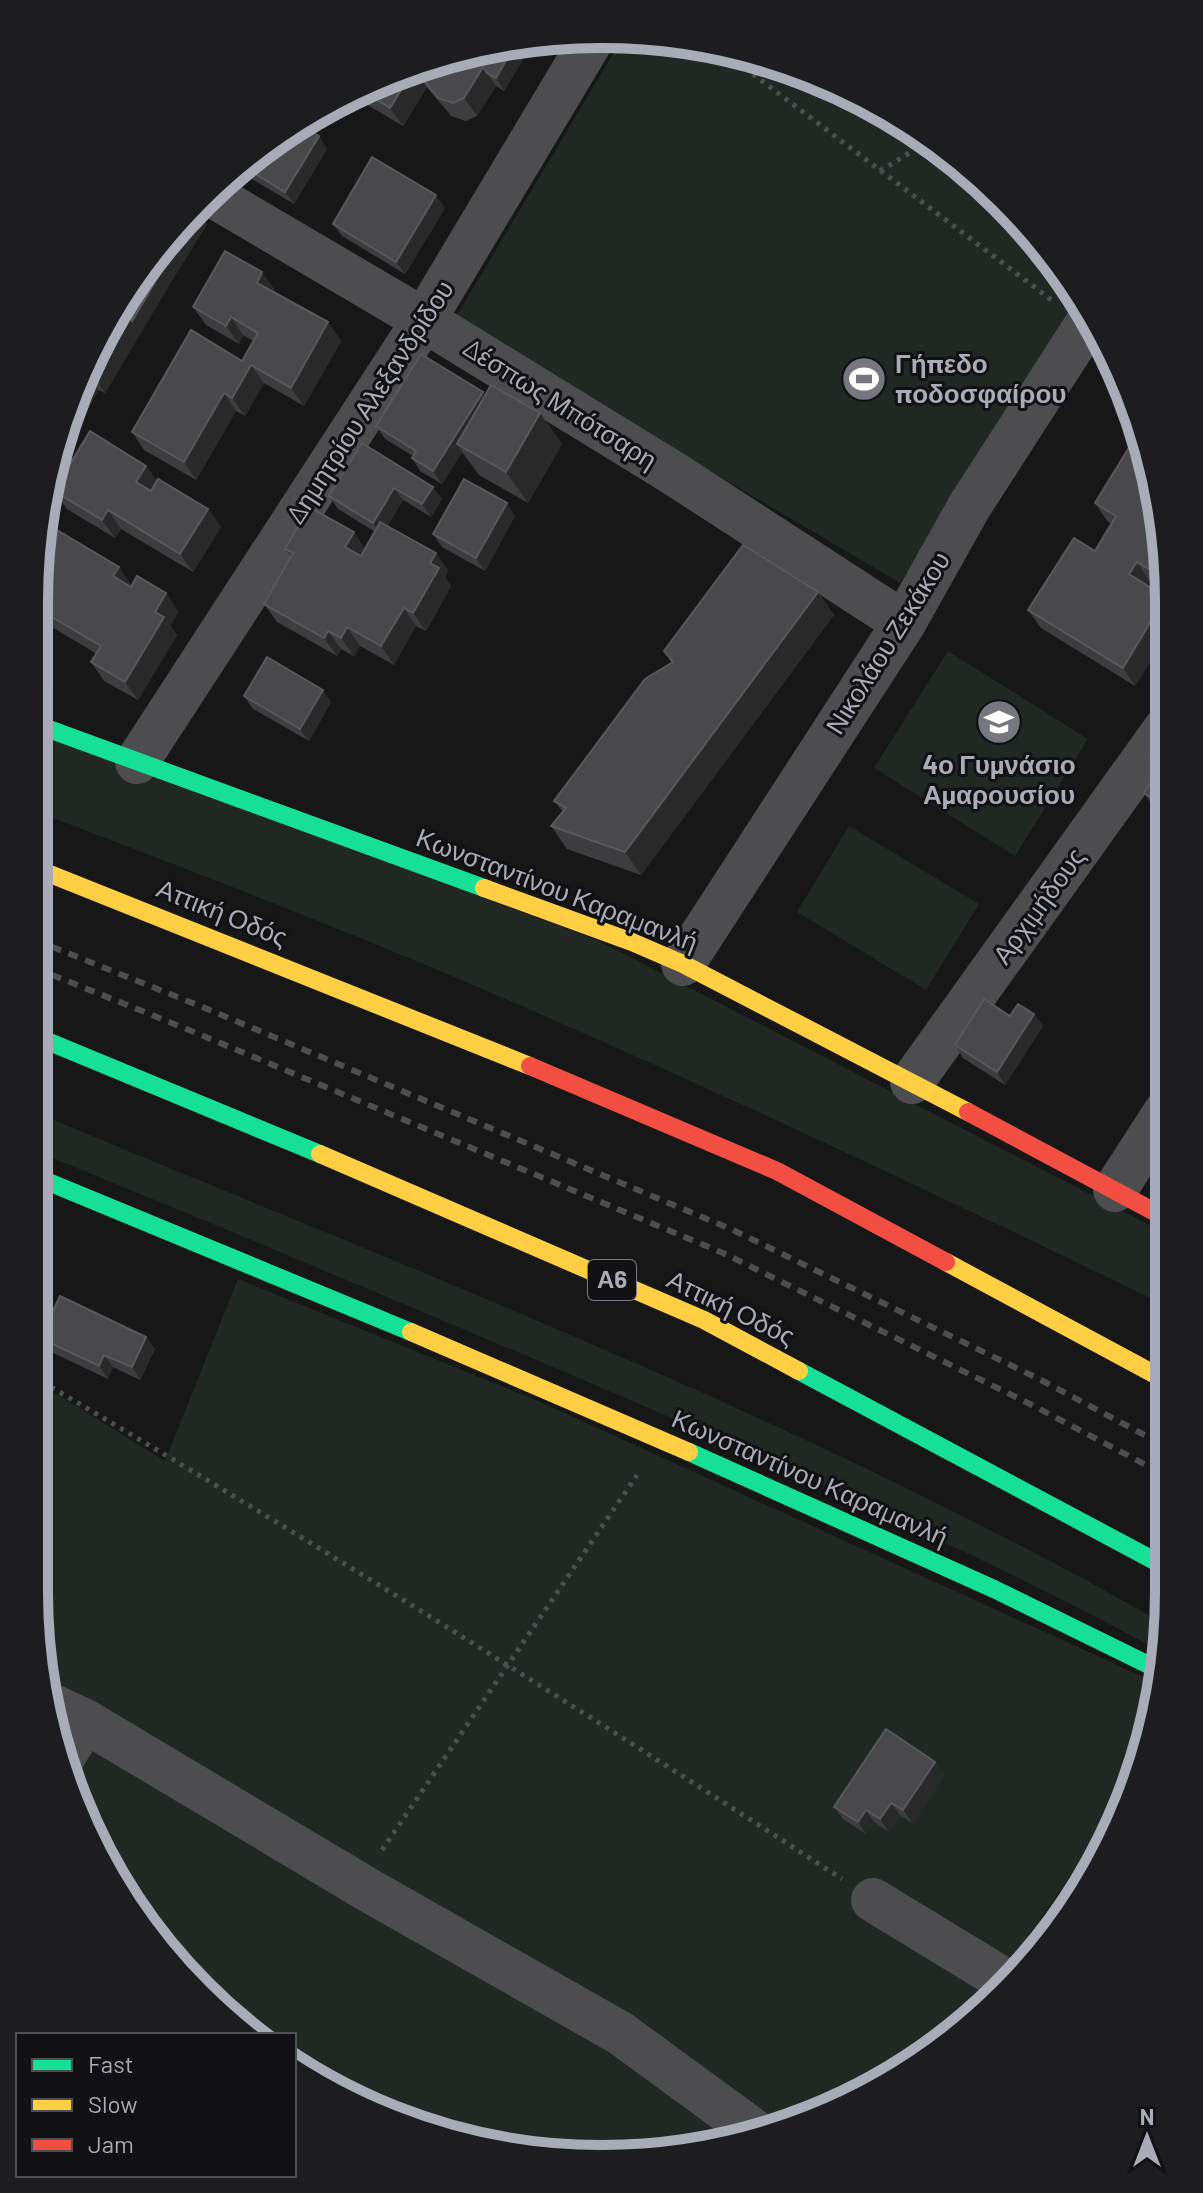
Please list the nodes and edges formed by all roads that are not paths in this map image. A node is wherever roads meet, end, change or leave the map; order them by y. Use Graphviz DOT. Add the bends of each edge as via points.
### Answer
graph roads {
  1 [pos="587,48"];
  2 [pos="221,200"];
  3 [pos="424,320"];
  4 [pos="1083,328"];
  5 [pos="904,623"];
  6 [pos="48,729"];
  7 [pos="1155,743"];
  8 [pos="137,762"];
  9 [pos="48,873"];
  10 [pos="683,964"];
  11 [pos="48,1041"];
  12 [pos="912,1082"];
  13 [pos="1155,1128"];
  14 [pos="48,1182"];
  15 [pos="1115,1190"];
  16 [pos="1155,1212"];
  17 [pos="1155,1375"];
  18 [pos="1155,1561"];
  19 [pos="1150,1665"];
  20 [pos="69,1714"];
  21 [pos="873,1900"];
  22 [pos="999,1977"];
  23 [pos="747,2126"];
  1 -- 3 [label="street, Δημητρίου Αλεξανδρίδου"];
  2 -- 3 [label="street, Δέσπως Μπότσαρη"];
  3 -- 5 [label="street, Δέσπως Μπότσαρη"];
  3 -- 8 [label="street, Δημητρίου Αλεξανδρίδου"];
  4 -- 5 [label="street, Νικολάου Ζεκάκου" via="969,507"];
  5 -- 10 [label="street, Νικολάου Ζεκάκου"];
  6 -- 8 [label="main road, Κωνσταντίνου Καραμανλή"];
  7 -- 12 [label="street, Αρχιμήδους"];
  8 -- 10 [label="main road, Κωνσταντίνου Καραμανλή"];
  9 -- 17 [label="main road, Αττική Οδός" via="461,1037 777,1171"];
  10 -- 12 [label="main road, Κωνσταντίνου Καραμανλή"];
  11 -- 18 [label="main road, Αττική Οδός / Α6" via="704,1320"];
  12 -- 15 [label="main road, Κωνσταντίνου Καραμανλή"];
  13 -- 15 [label="street"];
  14 -- 19 [label="main road, Κωνσταντίνου Καραμανλή" via="661,1439 1046,1612"];
  15 -- 16 [label="main road, Κωνσταντίνου Καραμανλή"];
  20 -- 23 [label="street" via="620,2033"];
  21 -- 22 [label="street"];
}
